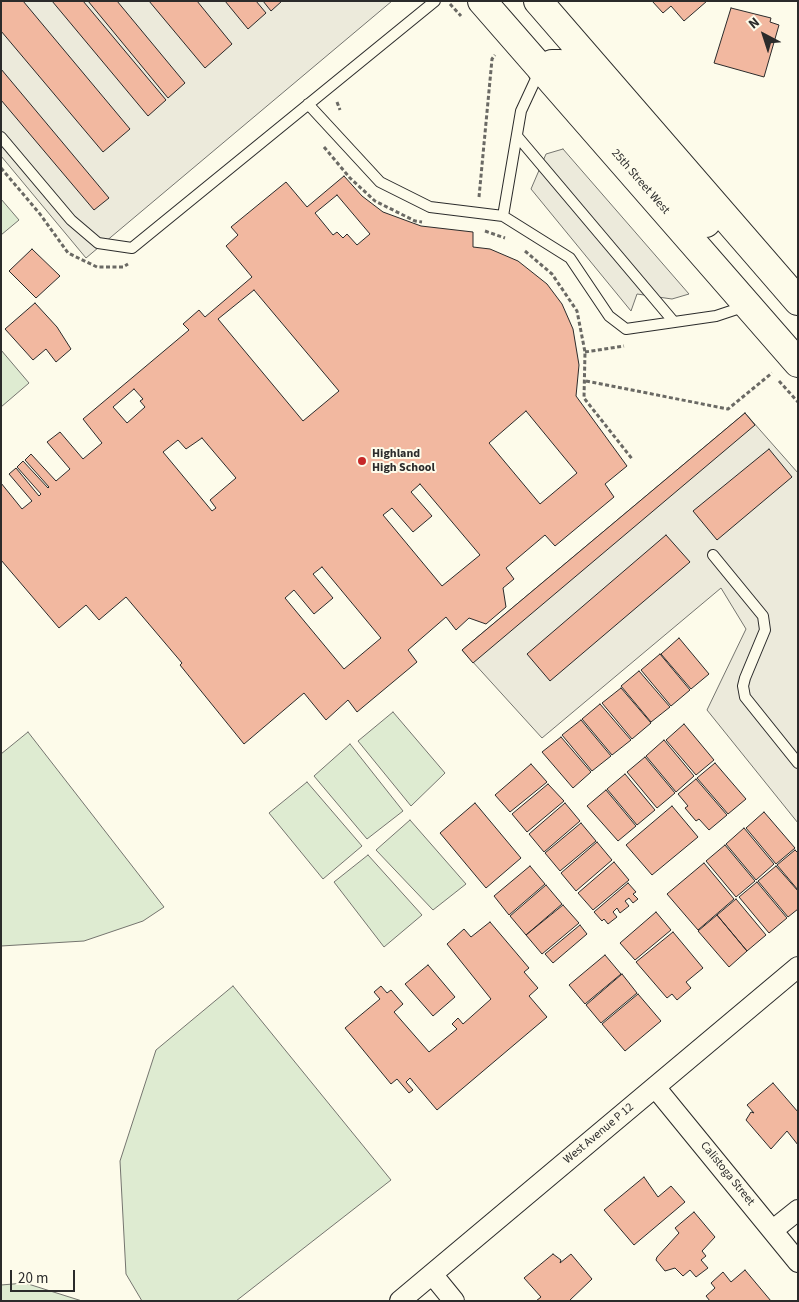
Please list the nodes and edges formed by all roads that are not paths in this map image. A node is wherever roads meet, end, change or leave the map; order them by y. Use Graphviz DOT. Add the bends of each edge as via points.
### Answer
graph roads {
  1 [pos="434,1"];
  2 [pos="482,1"];
  3 [pos="538,1"];
  4 [pos="540,69"];
  5 [pos="308,104"];
  6 [pos="517,136"];
  7 [pos="1,137"];
  8 [pos="503,216"];
  9 [pos="766,265"];
  10 [pos="798,301"];
  11 [pos="748,305"];
  12 [pos="674,322"];
  13 [pos="798,363"];
  14 [pos="713,555"];
  15 [pos="798,763"];
  16 [pos="798,967"];
  17 [pos="655,1087"];
  18 [pos="798,1210"];
  19 [pos="773,1230"];
  20 [pos="798,1262"];
  21 [pos="432,1274"];
  22 [pos="400,1301"];
  23 [pos="454,1301"];
  1 -- 5 [label="lane"];
  2 -- 4 [label="main road, 25th Street West"];
  3 -- 9 [label="main road"];
  4 -- 6 [label="lane" via="521,111"];
  4 -- 9 [label="main road" via="560,64 718,236 734,249"];
  4 -- 11 [label="main road, 25th Street West"];
  5 -- 7 [label="lane" via="132,248 98,243 71,220"];
  5 -- 8 [label="lane" via="380,182 430,207"];
  6 -- 8 [label="lane"];
  6 -- 12 [label="lane"];
  8 -- 12 [label="lane" via="570,258 608,316 626,329"];
  9 -- 10 [label="main road"];
  11 -- 12 [label="lane" via="722,315"];
  11 -- 13 [label="main road, 25th Street West"];
  14 -- 15 [label="lane" via="763,616 764,630 744,678 745,697"];
  16 -- 17 [label="street, West Avenue P 12"];
  17 -- 19 [label="street, Calistoga Street"];
  17 -- 21 [label="street, West Avenue P 12"];
  18 -- 19 [label="street"];
  19 -- 20 [label="street, Calistoga Street"];
  21 -- 22 [label="street, West Avenue P 12"];
  21 -- 23 [label="street"];
}
